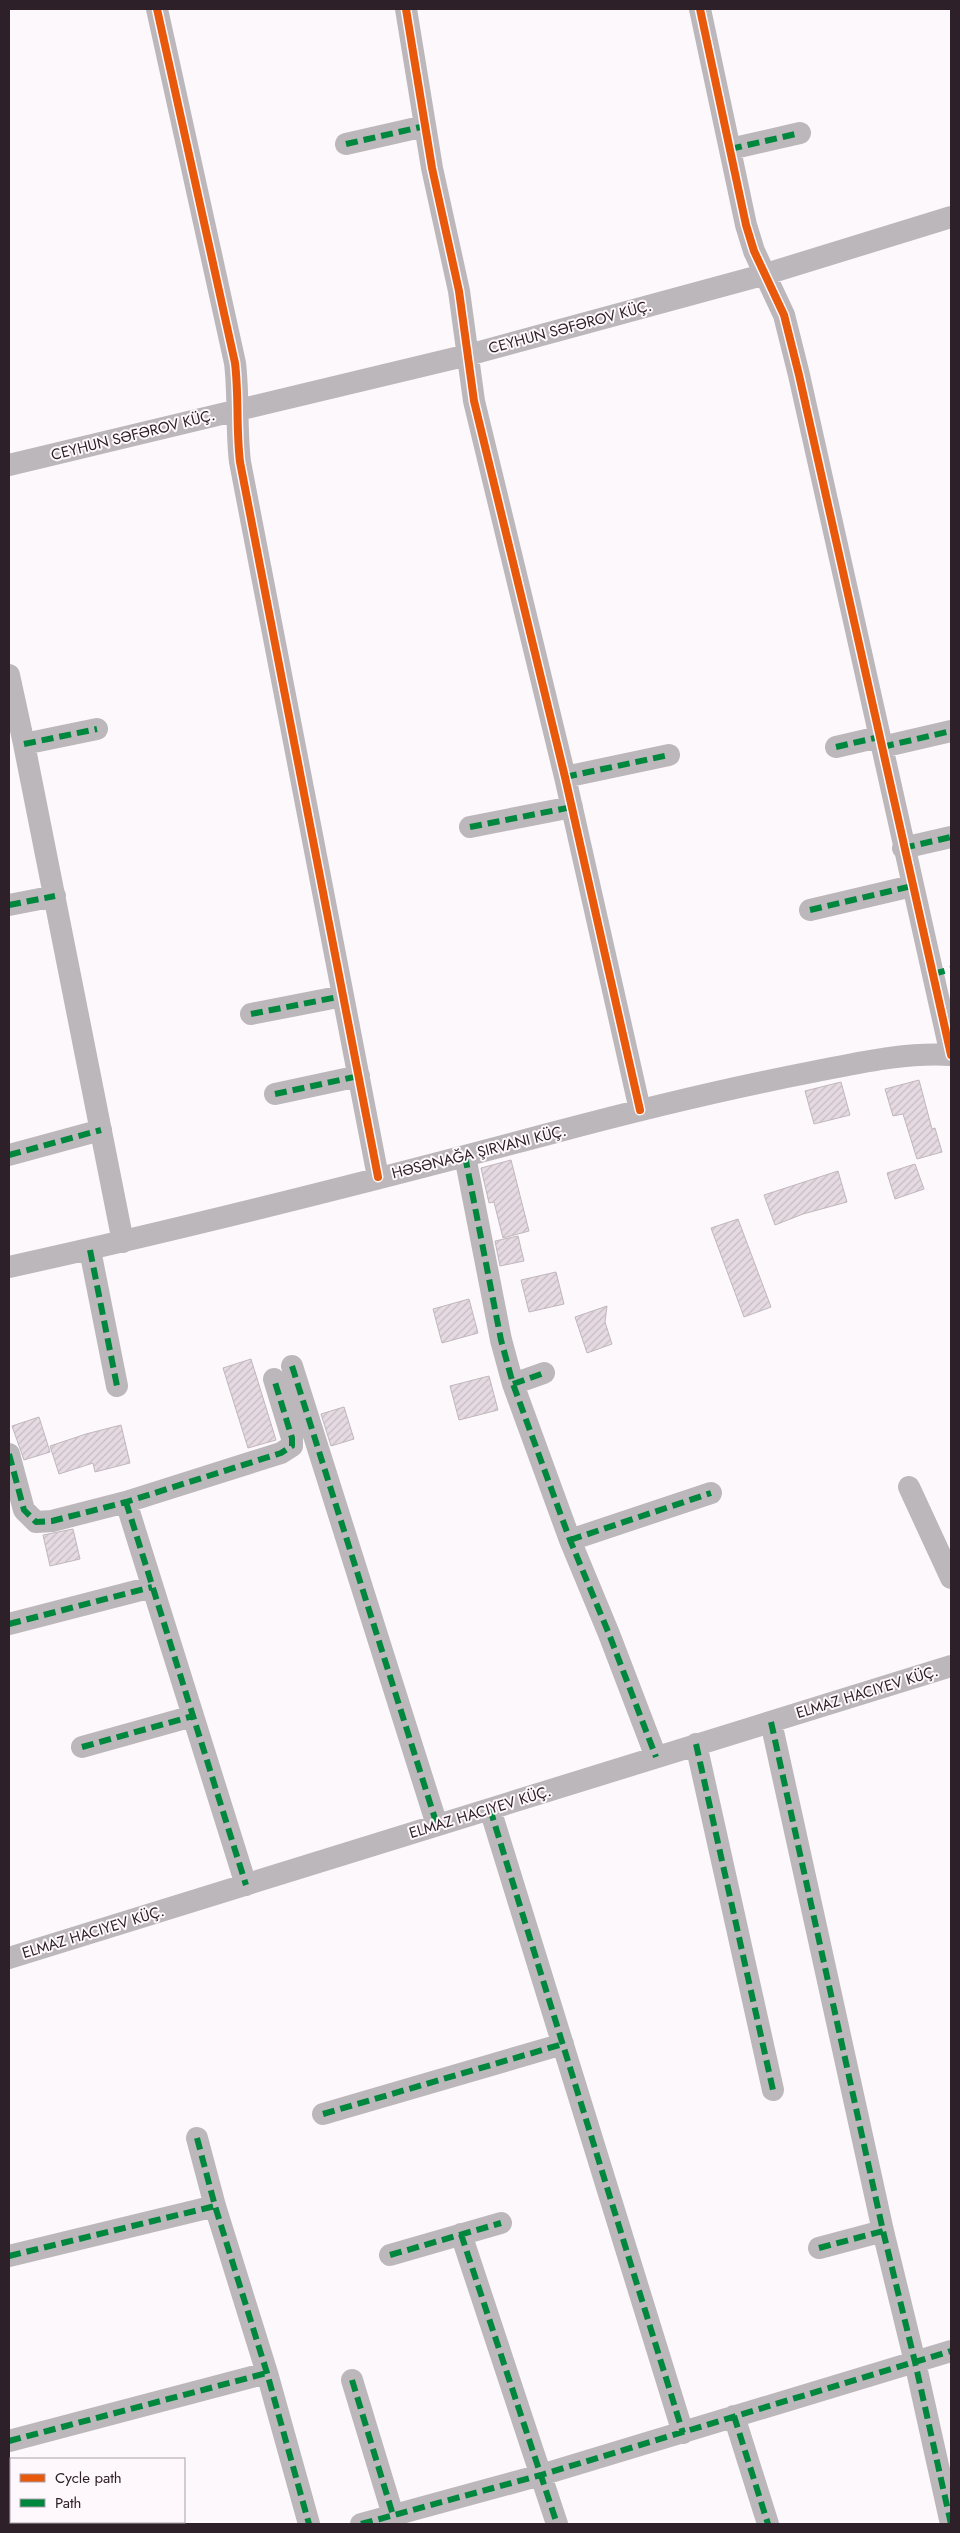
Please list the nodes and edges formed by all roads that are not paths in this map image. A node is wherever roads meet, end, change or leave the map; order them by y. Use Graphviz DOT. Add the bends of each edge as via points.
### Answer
graph roads {
  1 [pos="157,9"];
  2 [pos="406,9"];
  3 [pos="700,9"];
  4 [pos="425,126"];
  5 [pos="800,133"];
  6 [pos="346,144"];
  7 [pos="730,149"];
  8 [pos="951,216"];
  9 [pos="766,274"];
  10 [pos="468,356"];
  11 [pos="238,409"];
  12 [pos="9,465"];
  13 [pos="9,675"];
  14 [pos="97,729"];
  15 [pos="951,731"];
  16 [pos="880,742"];
  17 [pos="24,744"];
  18 [pos="836,747"];
  19 [pos="669,755"];
  20 [pos="565,776"];
  21 [pos="572,807"];
  22 [pos="470,827"];
  23 [pos="951,837"];
  24 [pos="904,848"];
  25 [pos="912,886"];
  26 [pos="55,896"];
  27 [pos="9,905"];
  28 [pos="810,910"];
  29 [pos="942,971"];
  30 [pos="343,996"];
  31 [pos="252,1014"];
  32 [pos="951,1055"];
  33 [pos="359,1076"];
  34 [pos="275,1094"];
  35 [pos="640,1110"];
  36 [pos="101,1130"];
  37 [pos="9,1156"];
  38 [pos="465,1156"];
  39 [pos="378,1177"];
  40 [pos="123,1242"];
  41 [pos="90,1250"];
  42 [pos="9,1267"];
  43 [pos="544,1372"];
  44 [pos="513,1384"];
  45 [pos="116,1386"];
  46 [pos="9,1454"];
  47 [pos="908,1487"];
  48 [pos="711,1493"];
  49 [pos="126,1502"];
  50 [pos="570,1540"];
  51 [pos="951,1578"];
  52 [pos="152,1587"];
  53 [pos="9,1624"];
  54 [pos="951,1666"];
  55 [pos="193,1716"];
  56 [pos="771,1722"];
  57 [pos="696,1744"];
  58 [pos="82,1747"];
  59 [pos="656,1757"];
  60 [pos="490,1809"];
  61 [pos="437,1825"];
  62 [pos="246,1885"];
  63 [pos="9,1958"];
  64 [pos="563,2044"];
  65 [pos="773,2090"];
  66 [pos="323,2114"];
  67 [pos="198,2138"];
  68 [pos="215,2206"];
  69 [pos="501,2223"];
  70 [pos="883,2231"];
  71 [pos="461,2234"];
  72 [pos="819,2248"];
  73 [pos="390,2255"];
  74 [pos="9,2256"];
  75 [pos="951,2351"];
  76 [pos="915,2362"];
  77 [pos="267,2374"];
  78 [pos="352,2380"];
  79 [pos="734,2416"];
  80 [pos="683,2432"];
  81 [pos="9,2441"];
  82 [pos="541,2475"];
  83 [pos="393,2515"];
  84 [pos="309,2524"];
  85 [pos="361,2524"];
  86 [pos="557,2524"];
  87 [pos="768,2524"];
  88 [pos="951,2524"];
  1 -- 11 [label="street" via="235,363"];
  2 -- 4 [label="street"];
  3 -- 7 [label="street"];
  4 -- 6 [label="street"];
  4 -- 10 [label="street" via="459,291"];
  5 -- 7 [label="street"];
  7 -- 9 [label="street" via="746,225"];
  8 -- 9 [label="street, CEYHUN SƏFƏROV KÜÇ."];
  9 -- 10 [label="street, CEYHUN SƏFƏROV KÜÇ."];
  9 -- 16 [label="street" via="784,315 799,375"];
  10 -- 11 [label="street, CEYHUN SƏFƏROV KÜÇ."];
  10 -- 20 [label="street" via="474,401"];
  11 -- 12 [label="street, CEYHUN SƏFƏROV KÜÇ."];
  11 -- 30 [label="street" via="240,462"];
  13 -- 17 [label="street"];
  14 -- 17 [label="street"];
  15 -- 16 [label="street"];
  16 -- 18 [label="street"];
  16 -- 24 [label="street"];
  17 -- 26 [label="street"];
  19 -- 20 [label="street"];
  20 -- 21 [label="street"];
  21 -- 22 [label="street"];
  21 -- 35 [label="street"];
  23 -- 24 [label="street"];
  24 -- 25 [label="street"];
  25 -- 28 [label="street"];
  25 -- 29 [label="street"];
  26 -- 27 [label="street"];
  26 -- 36 [label="street"];
  29 -- 32 [label="street"];
  30 -- 31 [label="street"];
  30 -- 33 [label="street"];
  32 -- 35 [label="street, HƏSƏNAĞA ŞIRVANI KÜÇ." via="921,1053 892,1057 749,1084"];
  33 -- 34 [label="street"];
  33 -- 39 [label="street"];
  35 -- 38 [label="street, HƏSƏNAĞA ŞIRVANI KÜÇ."];
  36 -- 37 [label="street"];
  36 -- 40 [label="street"];
  38 -- 39 [label="street, HƏSƏNAĞA ŞIRVANI KÜÇ."];
  38 -- 44 [label="street" via="501,1340"];
  39 -- 40 [label="street, HƏSƏNAĞA ŞIRVANI KÜÇ."];
  40 -- 41 [label="street, HƏSƏNAĞA ŞIRVANI KÜÇ."];
  41 -- 42 [label="street, HƏSƏNAĞA ŞIRVANI KÜÇ."];
  41 -- 45 [label="street"];
  43 -- 44 [label="street"];
  44 -- 50 [label="street"];
  46 -- 49 [label="street" via="24,1510 36,1522"];
  47 -- 51 [label="street"];
  48 -- 50 [label="street"];
  49 -- 52 [label="street"];
  49 -- 61 [label="street" via="281,1453 292,1446 283,1373"];
  50 -- 59 [label="street"];
  52 -- 53 [label="street"];
  52 -- 55 [label="street"];
  54 -- 56 [label="street"];
  55 -- 58 [label="street"];
  55 -- 62 [label="street"];
  56 -- 57 [label="street"];
  56 -- 70 [label="street"];
  57 -- 59 [label="street"];
  57 -- 65 [label="street"];
  59 -- 60 [label="street"];
  60 -- 61 [label="street"];
  60 -- 64 [label="street"];
  61 -- 62 [label="street"];
  62 -- 63 [label="street"];
  64 -- 66 [label="street"];
  64 -- 80 [label="street"];
  67 -- 68 [label="street"];
  68 -- 74 [label="street"];
  68 -- 77 [label="street"];
  69 -- 71 [label="street"];
  70 -- 72 [label="street"];
  70 -- 76 [label="street"];
  71 -- 73 [label="street"];
  71 -- 82 [label="street"];
  75 -- 76 [label="street"];
  76 -- 79 [label="street"];
  76 -- 88 [label="street"];
  77 -- 81 [label="street"];
  77 -- 84 [label="street"];
  78 -- 83 [label="street"];
  79 -- 80 [label="street"];
  79 -- 87 [label="street"];
  80 -- 82 [label="street"];
  82 -- 83 [label="street"];
  82 -- 86 [label="street"];
  83 -- 85 [label="street"];
}
